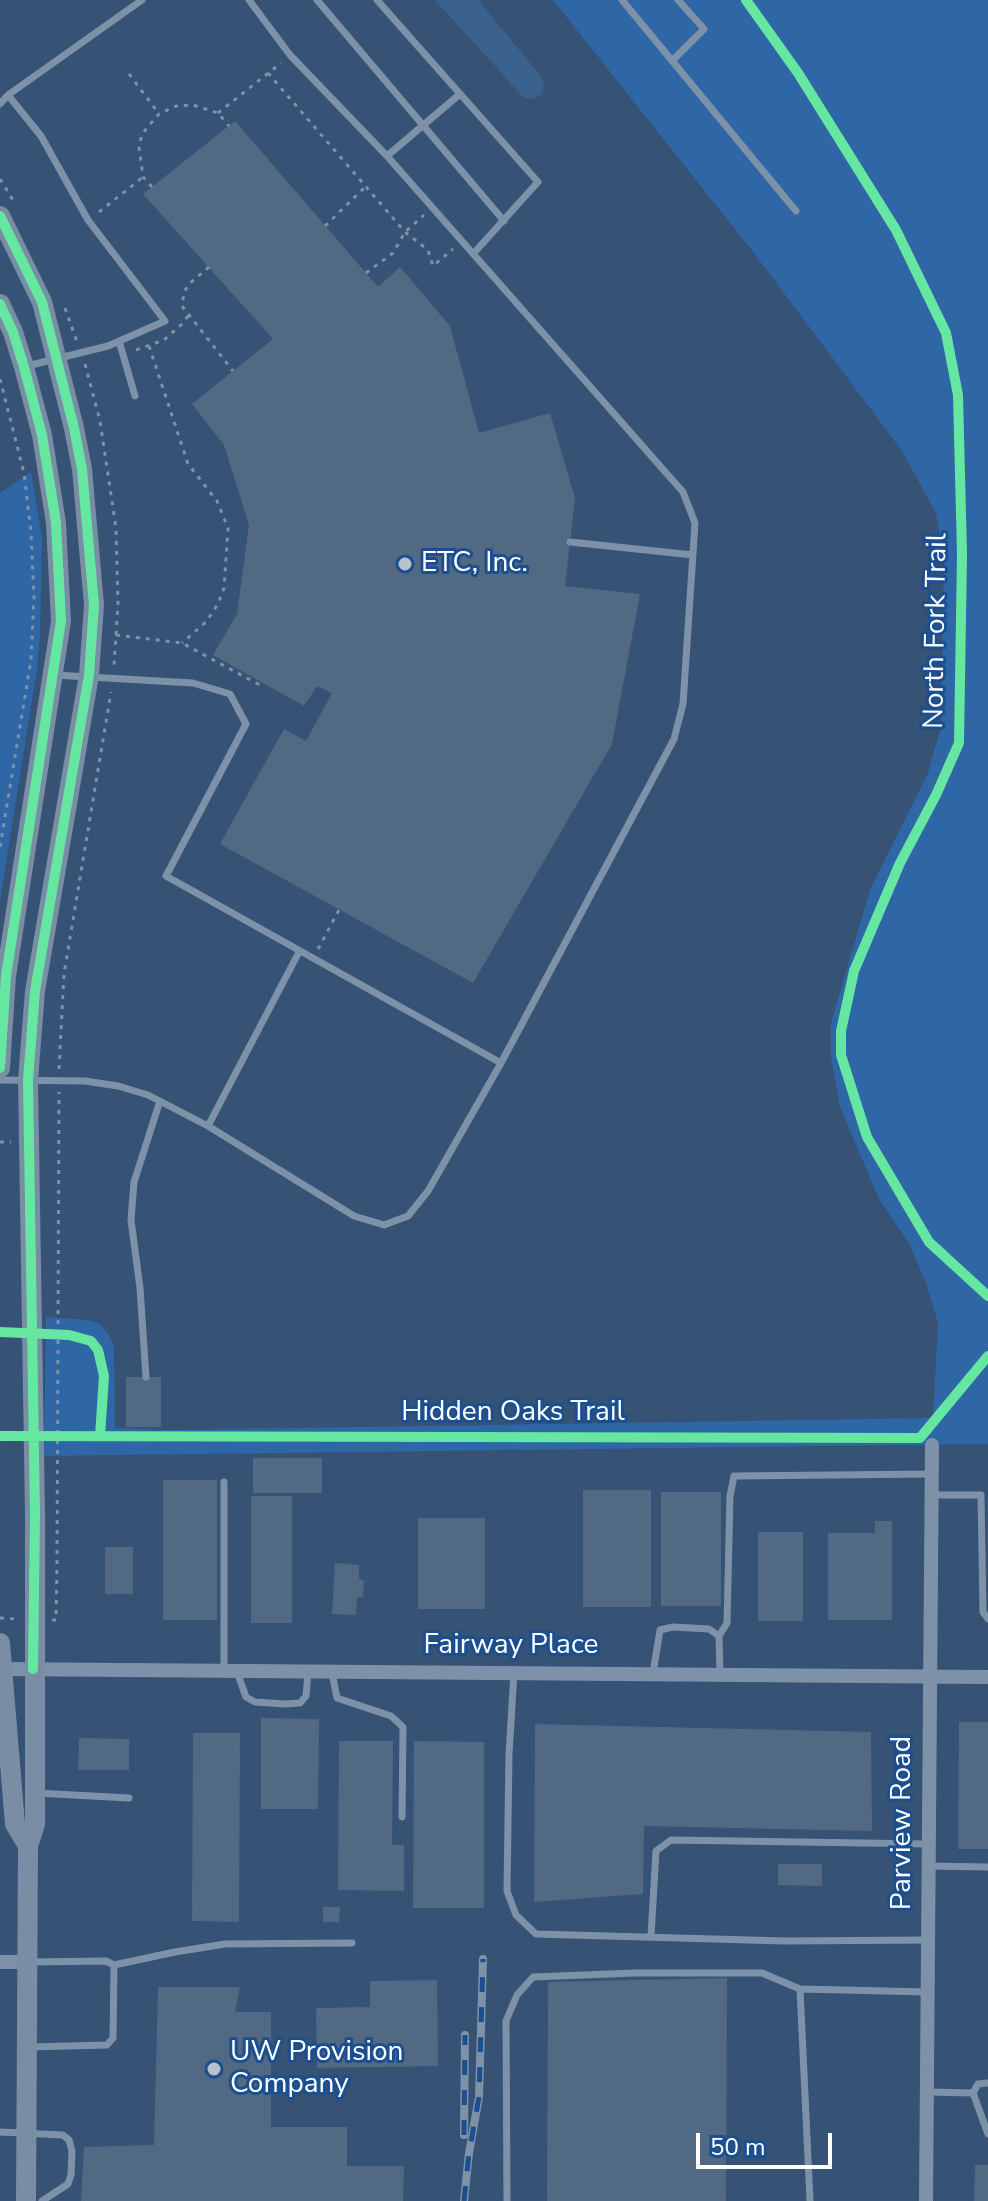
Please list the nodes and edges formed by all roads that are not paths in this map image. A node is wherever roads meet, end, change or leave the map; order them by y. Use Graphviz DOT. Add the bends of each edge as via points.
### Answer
graph roads {
  1 [pos="142,0"];
  2 [pos="249,0"];
  3 [pos="317,0"];
  4 [pos="377,0"];
  5 [pos="622,0"];
  6 [pos="678,0"];
  7 [pos="672,61"];
  8 [pos="460,94"];
  9 [pos="8,95"];
  10 [pos="0,104"];
  11 [pos="423,125"];
  12 [pos="387,156"];
  13 [pos="7,209"];
  14 [pos="796,211"];
  15 [pos="504,221"];
  16 [pos="473,254"];
  17 [pos="0,304"];
  18 [pos="119,341"];
  19 [pos="56,359"];
  20 [pos="24,367"];
  21 [pos="135,396"];
  22 [pos="570,542"];
  23 [pos="693,555"];
  24 [pos="53,675"];
  25 [pos="89,675"];
  26 [pos="299,952"];
  27 [pos="501,1063"];
  28 [pos="0,1068"];
  29 [pos="0,1080"];
  30 [pos="28,1080"];
  31 [pos="160,1101"];
  32 [pos="208,1126"];
  33 [pos="146,1377"];
  34 [pos="932,1445"];
  35 [pos="932,1474"];
  36 [pos="224,1482"];
  37 [pos="932,1495"];
  38 [pos="988,1619"];
  39 [pos="719,1636"];
  40 [pos="0,1643"];
  41 [pos="0,1669"];
  42 [pos="33,1669"];
  43 [pos="230,1670"];
  44 [pos="309,1671"];
  45 [pos="332,1671"];
  46 [pos="514,1672"];
  47 [pos="653,1673"];
  48 [pos="720,1674"];
  49 [pos="930,1676"];
  50 [pos="988,1677"];
  51 [pos="34,1793"];
  52 [pos="129,1798"];
  53 [pos="402,1817"];
  54 [pos="928,1844"];
  55 [pos="28,1846"];
  56 [pos="928,1866"];
  57 [pos="988,1867"];
  58 [pos="651,1936"];
  59 [pos="928,1940"];
  60 [pos="352,1943"];
  61 [pos="0,1962"];
  62 [pos="29,1962"];
  63 [pos="114,1965"];
  64 [pos="800,1989"];
  65 [pos="927,1992"];
  66 [pos="28,2047"];
  67 [pos="988,2083"];
  68 [pos="927,2092"];
  69 [pos="973,2093"];
  70 [pos="0,2132"];
  71 [pos="27,2132"];
  72 [pos="988,2134"];
  73 [pos="26,2201"];
  74 [pos="42,2201"];
  75 [pos="507,2201"];
  76 [pos="810,2201"];
  77 [pos="926,2201"];
  1 -- 9 [label="lane"];
  2 -- 12 [label="lane" via="290,55"];
  3 -- 11 [label="lane"];
  4 -- 8 [label="lane"];
  5 -- 7 [label="lane"];
  6 -- 7 [label="lane" via="704,29"];
  7 -- 14 [label="lane"];
  8 -- 11 [label="lane"];
  8 -- 15 [label="lane" via="538,182"];
  9 -- 10 [label="lane"];
  9 -- 18 [label="lane" via="41,136 88,220 165,321"];
  11 -- 12 [label="lane"];
  11 -- 15 [label="lane"];
  12 -- 16 [label="lane"];
  13 -- 19 [label="street" via="42,302"];
  15 -- 16 [label="lane"];
  16 -- 23 [label="lane" via="683,492 695,523"];
  17 -- 20 [label="street"];
  18 -- 19 [label="lane"];
  18 -- 21 [label="lane"];
  19 -- 20 [label="lane"];
  19 -- 25 [label="street" via="82,469 94,605"];
  20 -- 24 [label="street" via="56,523 61,621"];
  22 -- 23 [label="lane"];
  23 -- 27 [label="lane" via="683,704 674,739"];
  24 -- 25 [label="lane"];
  24 -- 28 [label="street" via="6,976"];
  25 -- 26 [label="lane" via="193,683 230,694 246,724 166,876"];
  25 -- 30 [label="street" via="35,991"];
  26 -- 27 [label="lane"];
  26 -- 32 [label="lane"];
  27 -- 32 [label="lane" via="428,1191 408,1216 384,1225 354,1216"];
  29 -- 30 [label="lane"];
  30 -- 31 [label="lane" via="118,1086"];
  30 -- 42 [label="street"];
  31 -- 32 [label="lane"];
  31 -- 33 [label="lane" via="134,1182 131,1220"];
  34 -- 35 [label="street, Parview Road"];
  35 -- 37 [label="street, Parview Road"];
  35 -- 39 [label="lane" via="734,1476 727,1623"];
  36 -- 43 [label="lane"];
  37 -- 38 [label="lane" via="981,1495 983,1612"];
  37 -- 49 [label="street, Parview Road"];
  39 -- 47 [label="lane" via="709,1629 660,1630"];
  39 -- 48 [label="lane"];
  40 -- 41 [label="street"];
  41 -- 42 [label="street, Fairway Place"];
  41 -- 55 [label="street" via="15,1824"];
  42 -- 43 [label="street, Fairway Place"];
  42 -- 51 [label="street"];
  43 -- 44 [label="street, Fairway Place"];
  43 -- 44 [label="lane" via="246,1697 285,1704 300,1703 306,1696"];
  44 -- 45 [label="street, Fairway Place"];
  45 -- 46 [label="street, Fairway Place"];
  45 -- 53 [label="lane" via="337,1698 391,1716 403,1727"];
  46 -- 47 [label="street, Fairway Place"];
  46 -- 58 [label="lane" via="507,1891 516,1915 536,1934"];
  47 -- 48 [label="street, Fairway Place"];
  48 -- 49 [label="street, Fairway Place"];
  49 -- 50 [label="street, Fairway Place"];
  49 -- 54 [label="street, Parview Road"];
  51 -- 52 [label="lane"];
  51 -- 55 [label="street" via="35,1824"];
  54 -- 56 [label="street, Parview Road"];
  54 -- 58 [label="lane" via="671,1840 656,1851"];
  55 -- 62 [label="street"];
  56 -- 57 [label="lane"];
  56 -- 59 [label="street, Parview Road"];
  58 -- 59 [label="lane"];
  59 -- 65 [label="street, Parview Road"];
  60 -- 63 [label="lane" via="225,1944"];
  61 -- 62 [label="street"];
  62 -- 63 [label="lane"];
  62 -- 66 [label="street"];
  63 -- 66 [label="lane" via="113,2038 107,2045"];
  64 -- 65 [label="lane"];
  64 -- 75 [label="lane" via="762,1973 533,1977 517,1995 506,2021"];
  64 -- 76 [label="lane"];
  65 -- 68 [label="street, Parview Road"];
  66 -- 71 [label="street"];
  67 -- 69 [label="lane" via="978,2084"];
  68 -- 69 [label="lane"];
  68 -- 77 [label="street, Parview Road"];
  69 -- 72 [label="lane"];
  70 -- 71 [label="lane"];
  71 -- 73 [label="street"];
  71 -- 74 [label="lane" via="63,2135 72,2151 68,2184"];
}
